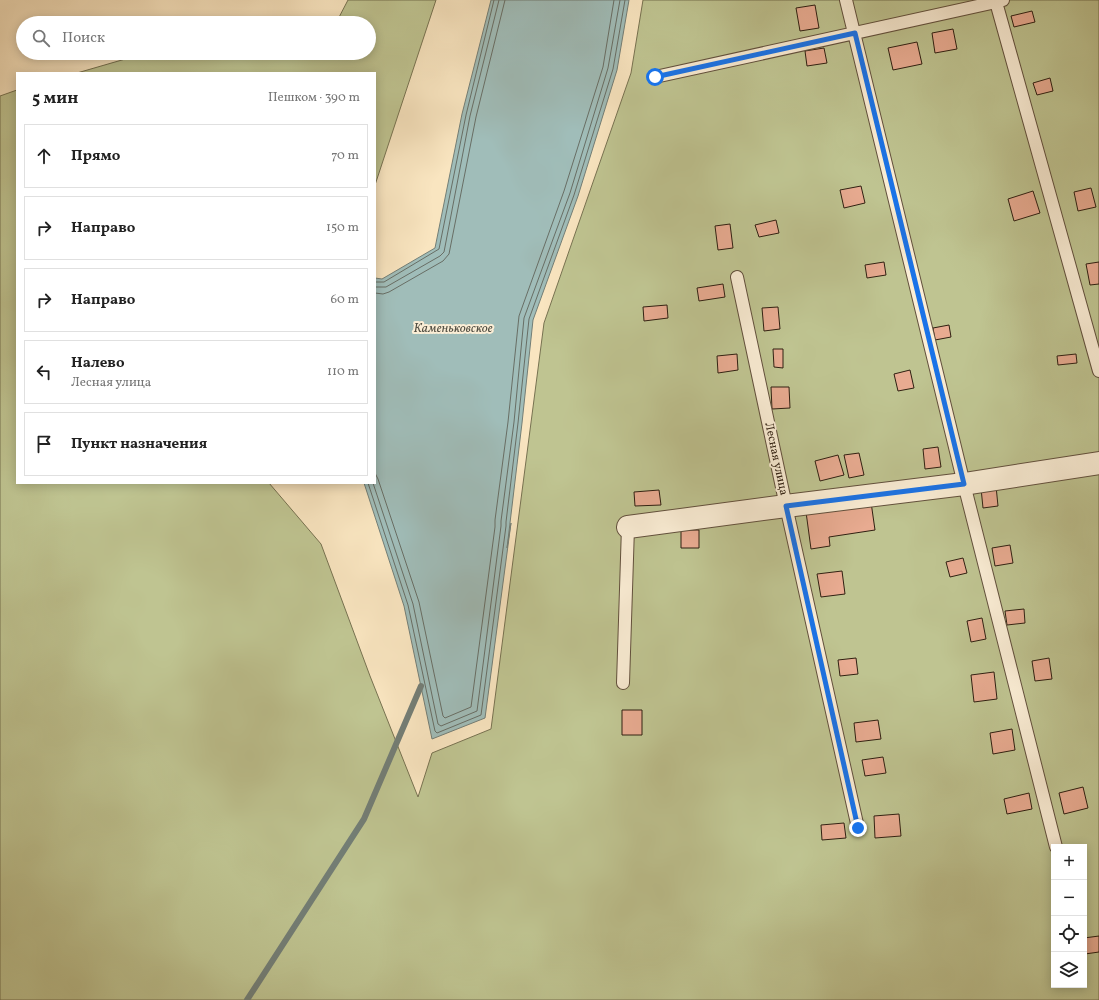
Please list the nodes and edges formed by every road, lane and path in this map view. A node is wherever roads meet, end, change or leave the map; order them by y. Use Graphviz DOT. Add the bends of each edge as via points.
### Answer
graph roads {
  1 [pos="846,0"];
  2 [pos="1000,1"];
  3 [pos="855,33"];
  4 [pos="655,77"];
  5 [pos="737,277"];
  6 [pos="1099,371"];
  7 [pos="1099,463"];
  8 [pos="964,484"];
  9 [pos="786,506"];
  10 [pos="628,527"];
  11 [pos="623,684"];
  12 [pos="858,828"];
  13 [pos="1055,844"];
  1 -- 3 [label="lane"];
  2 -- 3 [label="lane"];
  2 -- 6 [label="lane"];
  3 -- 4 [label="lane"];
  3 -- 8 [label="lane"];
  5 -- 9 [label="lane, Лесная улица"];
  7 -- 8 [label="street"];
  8 -- 9 [label="street"];
  8 -- 13 [label="lane"];
  9 -- 10 [label="street"];
  9 -- 12 [label="lane, Лесная улица"];
  10 -- 11 [label="lane"];
}
